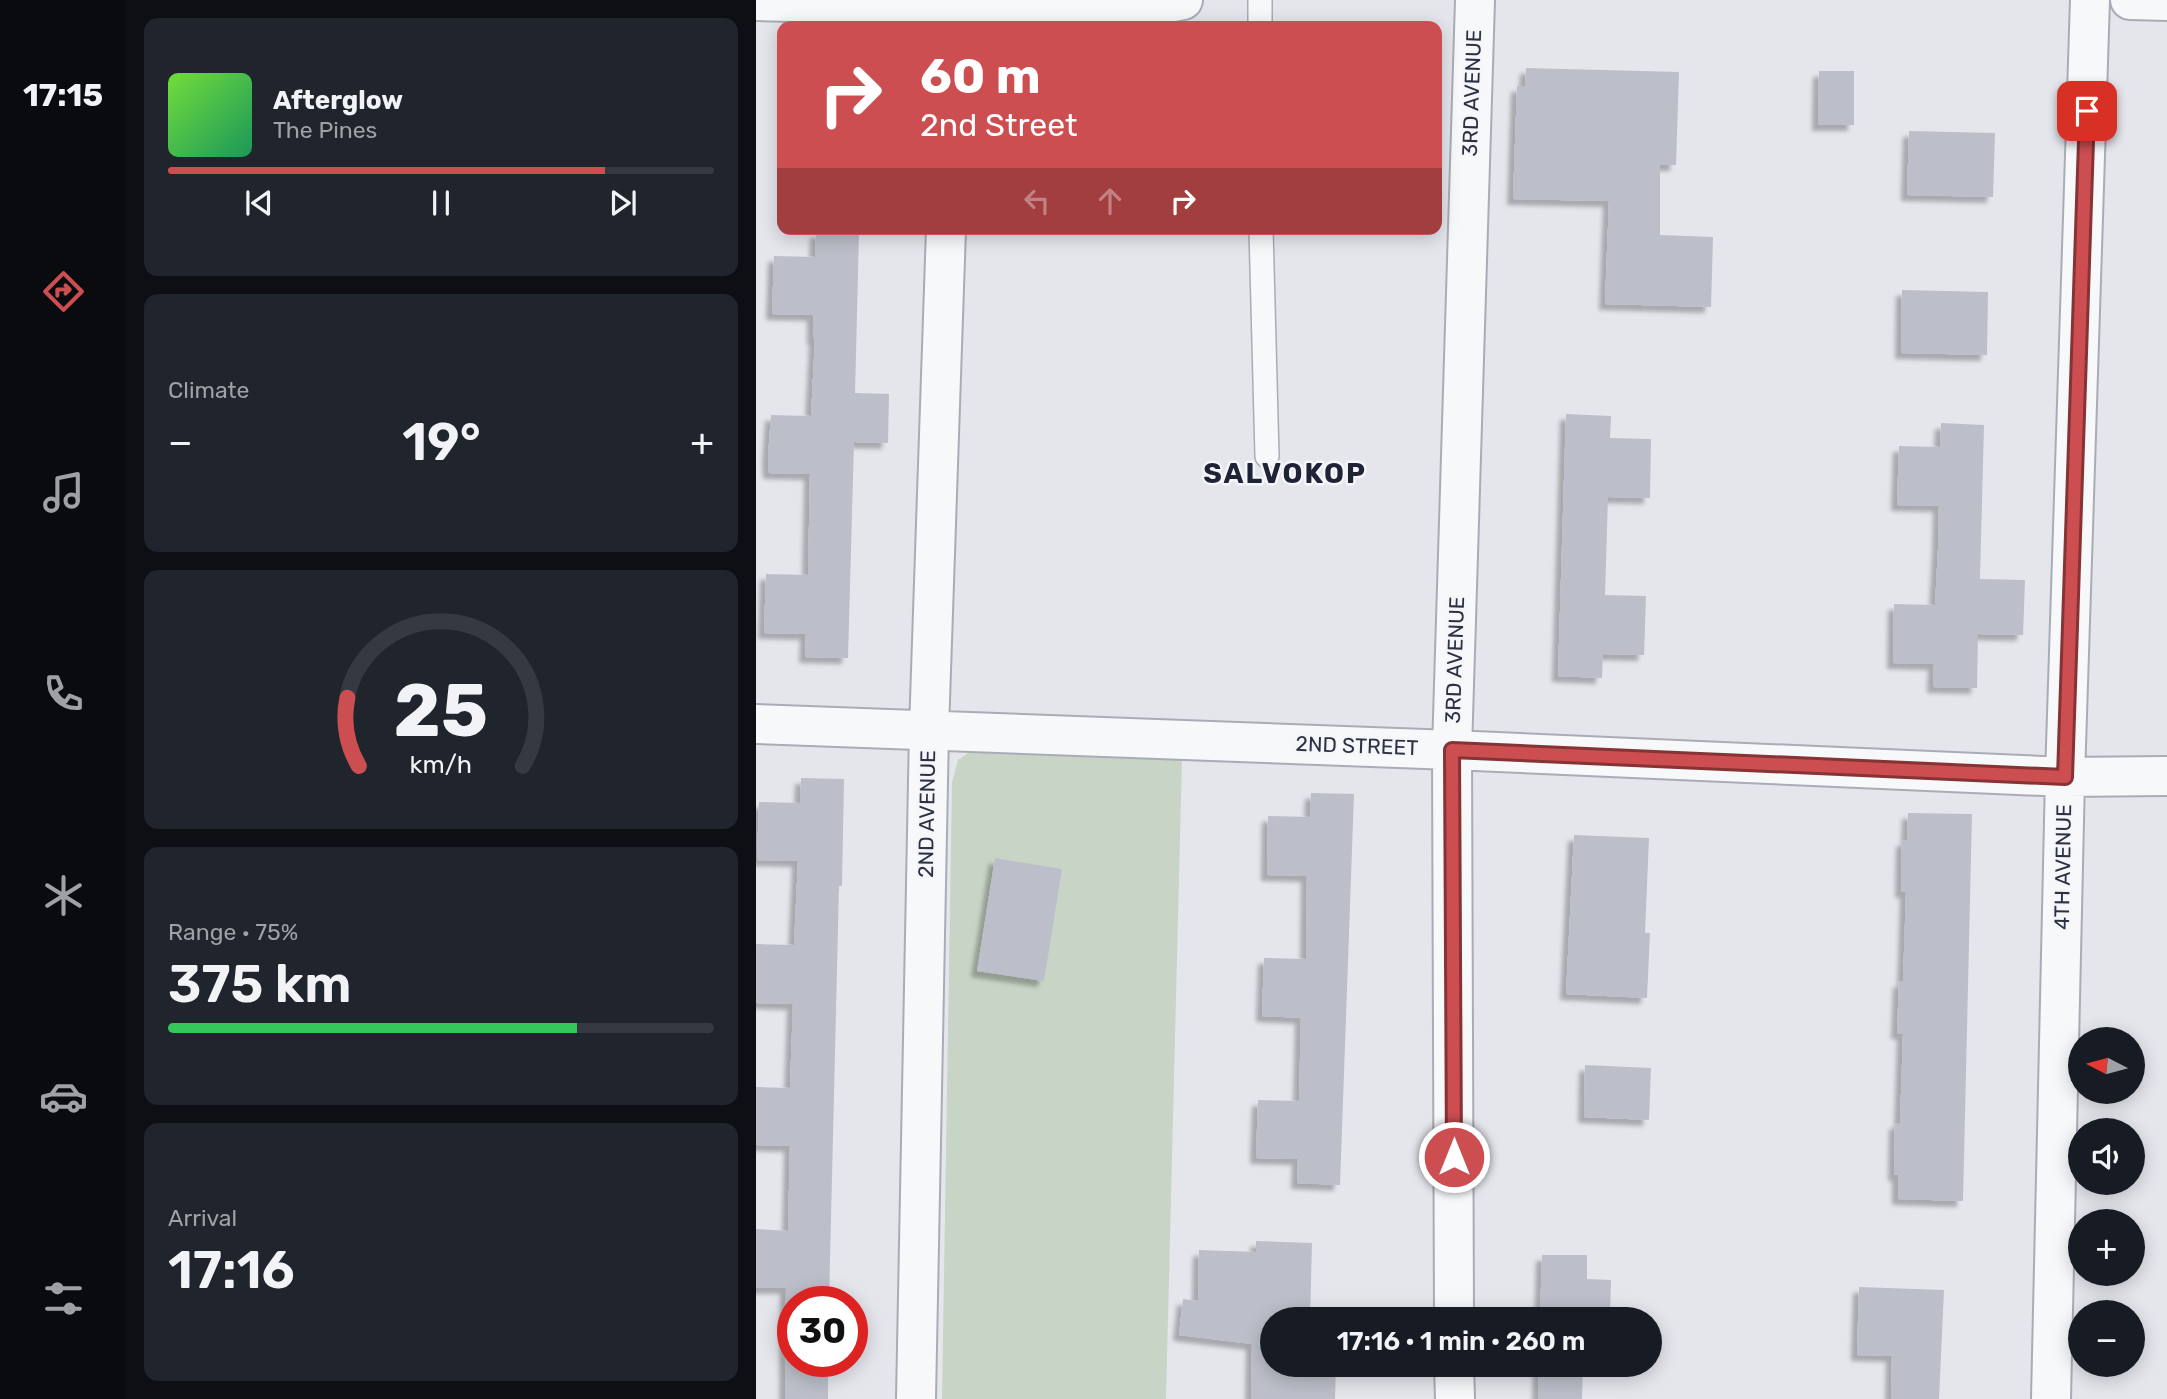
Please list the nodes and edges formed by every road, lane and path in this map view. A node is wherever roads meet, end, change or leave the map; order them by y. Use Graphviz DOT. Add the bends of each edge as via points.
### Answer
graph roads {
  1 [pos="1183,0"];
  2 [pos="1261,0"];
  3 [pos="1475,0"];
  4 [pos="2090,0"];
  5 [pos="2130,0"];
  6 [pos="756,1"];
  7 [pos="2167,1"];
  8 [pos="954,16"];
  9 [pos="1260,21"];
  10 [pos="947,235"];
  11 [pos="1261,235"];
  12 [pos="1267,456"];
  13 [pos="756,724"];
  14 [pos="929,730"];
  15 [pos="1452,750"];
  16 [pos="2167,776"];
  17 [pos="2065,777"];
  18 [pos="1454,1307"];
  19 [pos="1454,1377"];
  20 [pos="915,1399"];
  21 [pos="1455,1399"];
  22 [pos="2051,1399"];
  1 -- 8 [label="street" via="1128,11"];
  2 -- 9 [label="lane"];
  3 -- 15 [label="street, 3RD AVENUE"];
  4 -- 17 [label="street, 4TH AVENUE"];
  5 -- 7 [label="street"];
  6 -- 8 [label="street"];
  10 -- 14 [label="street, 2ND AVENUE"];
  11 -- 12 [label="lane"];
  13 -- 14 [label="street, 2ND STREET"];
  14 -- 15 [label="street, 2ND STREET"];
  14 -- 20 [label="street, 2ND AVENUE"];
  15 -- 17 [label="street, 2ND STREET"];
  15 -- 18 [label="street, 3RD AVENUE"];
  16 -- 17 [label="street, 2ND STREET"];
  17 -- 22 [label="street, 4TH AVENUE"];
  19 -- 21 [label="street"];
}
